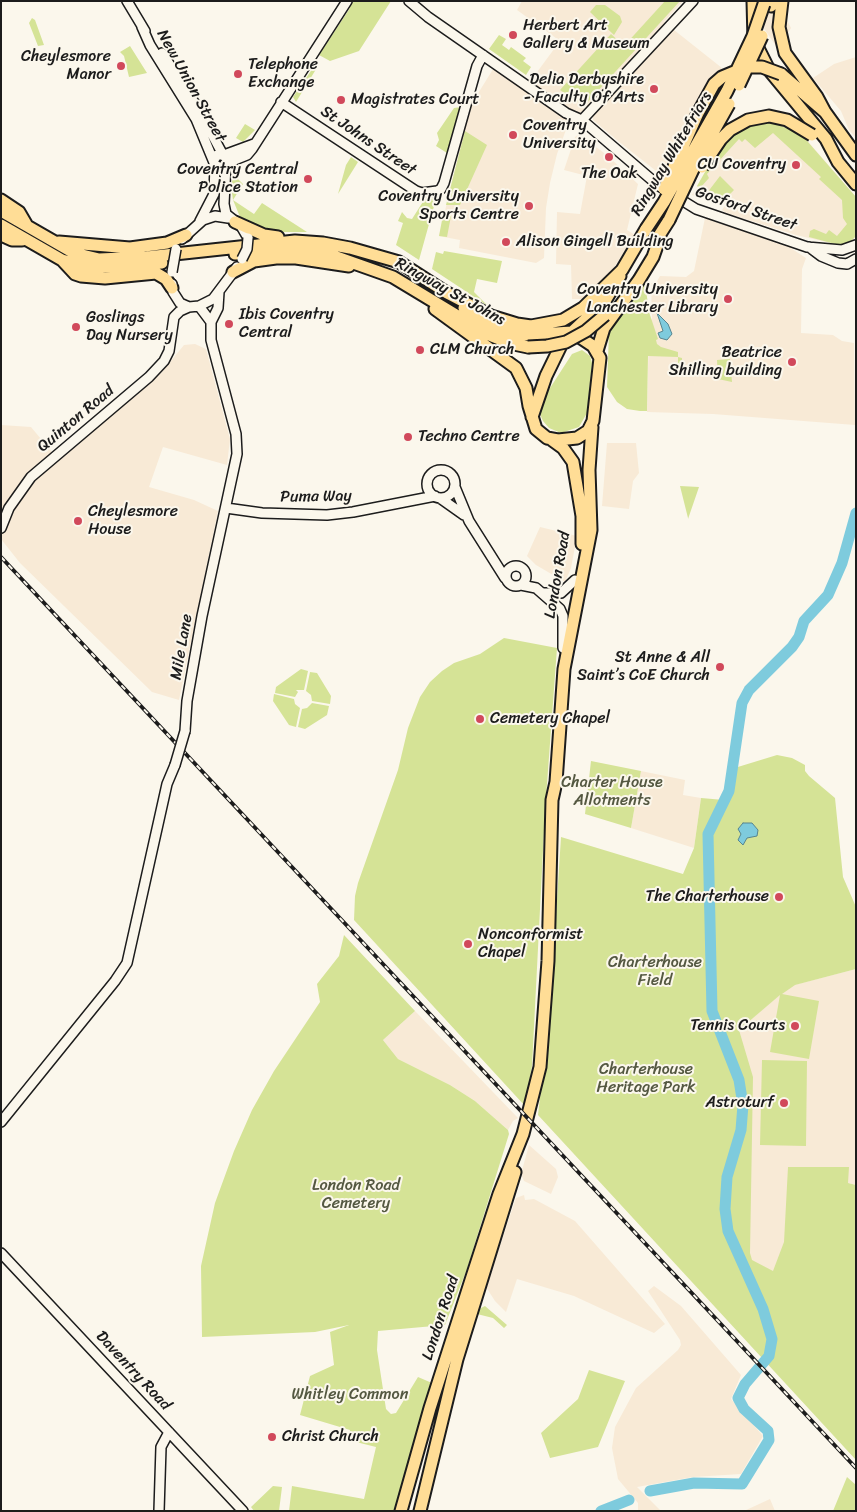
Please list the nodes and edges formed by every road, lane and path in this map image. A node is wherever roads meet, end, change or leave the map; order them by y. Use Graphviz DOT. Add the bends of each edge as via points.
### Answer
graph roads {
  1 [pos="127,1"];
  2 [pos="347,1"];
  3 [pos="409,1"];
  4 [pos="693,1"];
  5 [pos="753,1"];
  6 [pos="764,1"];
  7 [pos="772,1"];
  8 [pos="782,1"];
  9 [pos="142,27"];
  10 [pos="483,55"];
  11 [pos="281,102"];
  12 [pos="825,112"];
  13 [pos="582,120"];
  14 [pos="856,155"];
  15 [pos="225,160"];
  16 [pos="214,162"];
  17 [pos="838,162"];
  18 [pos="856,184"];
  19 [pos="1,200"];
  20 [pos="1,211"];
  21 [pos="232,220"];
  22 [pos="669,220"];
  23 [pos="198,223"];
  24 [pos="1,225"];
  25 [pos="27,226"];
  26 [pos="646,229"];
  27 [pos="186,234"];
  28 [pos="1,235"];
  29 [pos="660,237"];
  30 [pos="24,240"];
  31 [pos="55,242"];
  32 [pos="856,246"];
  33 [pos="809,247"];
  34 [pos="213,253"];
  35 [pos="856,259"];
  36 [pos="62,260"];
  37 [pos="393,260"];
  38 [pos="366,267"];
  39 [pos="233,272"];
  40 [pos="409,287"];
  41 [pos="173,290"];
  42 [pos="219,292"];
  43 [pos="447,293"];
  44 [pos="194,306"];
  45 [pos="587,312"];
  46 [pos="604,315"];
  47 [pos="211,322"];
  48 [pos="571,332"];
  49 [pos="170,336"];
  50 [pos="597,351"];
  51 [pos="532,418"];
  52 [pos="592,427"];
  53 [pos="547,438"];
  54 [pos="427,484"];
  55 [pos="455,487"];
  56 [pos="437,497"];
  57 [pos="405,500"];
  58 [pos="226,508"];
  59 [pos="466,516"];
  60 [pos="1,528"];
  61 [pos="493,558"];
  62 [pos="513,566"];
  63 [pos="505,578"];
  64 [pos="524,580"];
  65 [pos="575,580"];
  66 [pos="540,590"];
  67 [pos="563,648"];
  68 [pos="564,669"];
  69 [pos="1,1122"];
  70 [pos="521,1138"];
  71 [pos="1,1253"];
  72 [pos="169,1432"];
  73 [pos="159,1511"];
  74 [pos="244,1511"];
  75 [pos="401,1511"];
  76 [pos="420,1511"];
  1 -- 9 [label="street, New Union Street"];
  2 -- 11 [label="street"];
  3 -- 10 [label="street, Gosford Street"];
  4 -- 13 [label="street"];
  5 -- 17 [label="highway" via="754,40 769,70 826,139"];
  6 -- 26 [label="highway, Ringway Whitefriars, bridge" via="753,36 728,91"];
  7 -- 22 [label="highway, Ringway Whitefriars, bridge" via="751,62"];
  8 -- 12 [label="highway" via="780,27 785,53"];
  9 -- 15 [label="street, New Union Street" via="199,110"];
  9 -- 16 [label="street, New Union Street" via="194,117"];
  10 -- 11 [label="street, St Johns Street" via="441,189 416,191"];
  10 -- 13 [label="street, Gosford Street" via="566,113"];
  11 -- 15 [label="street" via="254,144"];
  12 -- 14 [label="highway"];
  12 -- 26 [label="highway, bridge" via="781,74 762,67 746,67 731,72 714,84 698,113"];
  13 -- 33 [label="street, Gosford Street" via="659,186 687,205"];
  15 -- 16 [label="street" via="216,156"];
  15 -- 21 [label="street, New Union Street" via="224,204"];
  16 -- 23 [label="street, New Union Street" via="214,194"];
  17 -- 18 [label="highway"];
  17 -- 22 [label="highway, bridge" via="812,135 787,120 758,117 739,124 721,139"];
  19 -- 25 [label="highway" via="19,212"];
  20 -- 25 [label="highway"];
  21 -- 23 [label="street" via="215,216"];
  21 -- 37 [label="highway" via="270,237 344,240 363,245"];
  21 -- 39 [label="street, bridge" via="248,238 247,249"];
  22 -- 29 [label="highway, Ringway Whitefriars"];
  23 -- 27 [label="street"];
  24 -- 30 [label="highway"];
  25 -- 31 [label="highway"];
  26 -- 45 [label="highway, Ringway Whitefriars" via="622,270"];
  27 -- 31 [label="highway" via="167,243 130,248"];
  27 -- 41 [label="street, bridge" via="176,249"];
  28 -- 30 [label="highway" via="12,240"];
  29 -- 46 [label="highway, Ringway Whitefriars"];
  29 -- 50 [label="highway, London Road" via="628,298 604,328"];
  30 -- 36 [label="highway"];
  31 -- 34 [label="highway" via="74,254 99,259"];
  32 -- 33 [label="street, Gosford Street" via="842,250"];
  33 -- 35 [label="street, Gosford Street" via="838,263 847,264"];
  34 -- 36 [label="highway" via="111,267 88,267"];
  34 -- 37 [label="highway, Ringway St Johns" via="265,243 304,242 350,248"];
  34 -- 38 [label="highway, Ringway St Johns" via="304,250"];
  36 -- 41 [label="highway" via="81,276 105,278 156,274 166,279"];
  37 -- 43 [label="highway, Ringway St Johns"];
  38 -- 39 [label="highway" via="276,258 254,261"];
  38 -- 40 [label="highway, Ringway St Johns"];
  39 -- 42 [label="street"];
  40 -- 46 [label="highway, Ringway St Johns, bridge" via="489,335 528,347 566,342 586,331"];
  40 -- 51 [label="highway" via="516,368 526,388"];
  41 -- 44 [label="street" via="180,303"];
  41 -- 49 [label="street, Quinton Road"];
  42 -- 44 [label="street" via="213,299"];
  42 -- 47 [label="street, Mile Lane" via="218,308"];
  43 -- 45 [label="highway, Ringway St Johns" via="491,316 517,324 545,325"];
  43 -- 48 [label="highway" via="474,316 509,332 524,335"];
  44 -- 47 [label="street"];
  44 -- 49 [label="street, Quinton Road" via="175,315"];
  45 -- 48 [label="highway"];
  47 -- 58 [label="street, Mile Lane" via="211,340 238,446"];
  48 -- 50 [label="highway"];
  48 -- 51 [label="highway" via="557,349"];
  49 -- 60 [label="street, Quinton Road" via="167,356 149,377 31,476 8,508"];
  50 -- 52 [label="highway, London Road" via="600,366"];
  51 -- 53 [label="highway, London Road" via="536,429"];
  52 -- 53 [label="highway" via="577,438"];
  52 -- 68 [label="highway, London Road" via="589,470 591,530"];
  53 -- 65 [label="highway, London Road" via="568,453 576,474 583,534"];
  54 -- 55 [label="street" via="432,473 443,470 454,476"];
  54 -- 56 [label="street" via="430,493"];
  54 -- 57 [label="street, Puma Way"];
  55 -- 56 [label="street" via="449,496"];
  55 -- 59 [label="street"];
  56 -- 57 [label="street, Puma Way"];
  56 -- 59 [label="street"];
  57 -- 58 [label="street, Puma Way" via="353,512 327,514 262,513"];
  58 -- 69 [label="street, Mile Lane, bridge" via="202,616 185,731 166,784 130,954 120,974"];
  59 -- 61 [label="street"];
  61 -- 62 [label="street"];
  61 -- 63 [label="street"];
  62 -- 63 [label="street" via="507,570"];
  62 -- 64 [label="street" via="521,567"];
  63 -- 64 [label="street" via="510,584"];
  64 -- 66 [label="street"];
  65 -- 66 [label="street" via="561,593"];
  65 -- 67 [label="highway, London Road"];
  66 -- 67 [label="street" via="563,616"];
  67 -- 68 [label="highway, London Road"];
  68 -- 70 [label="highway, London Road" via="545,1014 540,1067"];
  70 -- 75 [label="highway, London Road" via="471,1280"];
  70 -- 76 [label="highway, London Road" via="520,1157 457,1359"];
  71 -- 72 [label="street, Daventry Road"];
  72 -- 73 [label="street" via="162,1447"];
  72 -- 74 [label="street, Daventry Road"];
}
